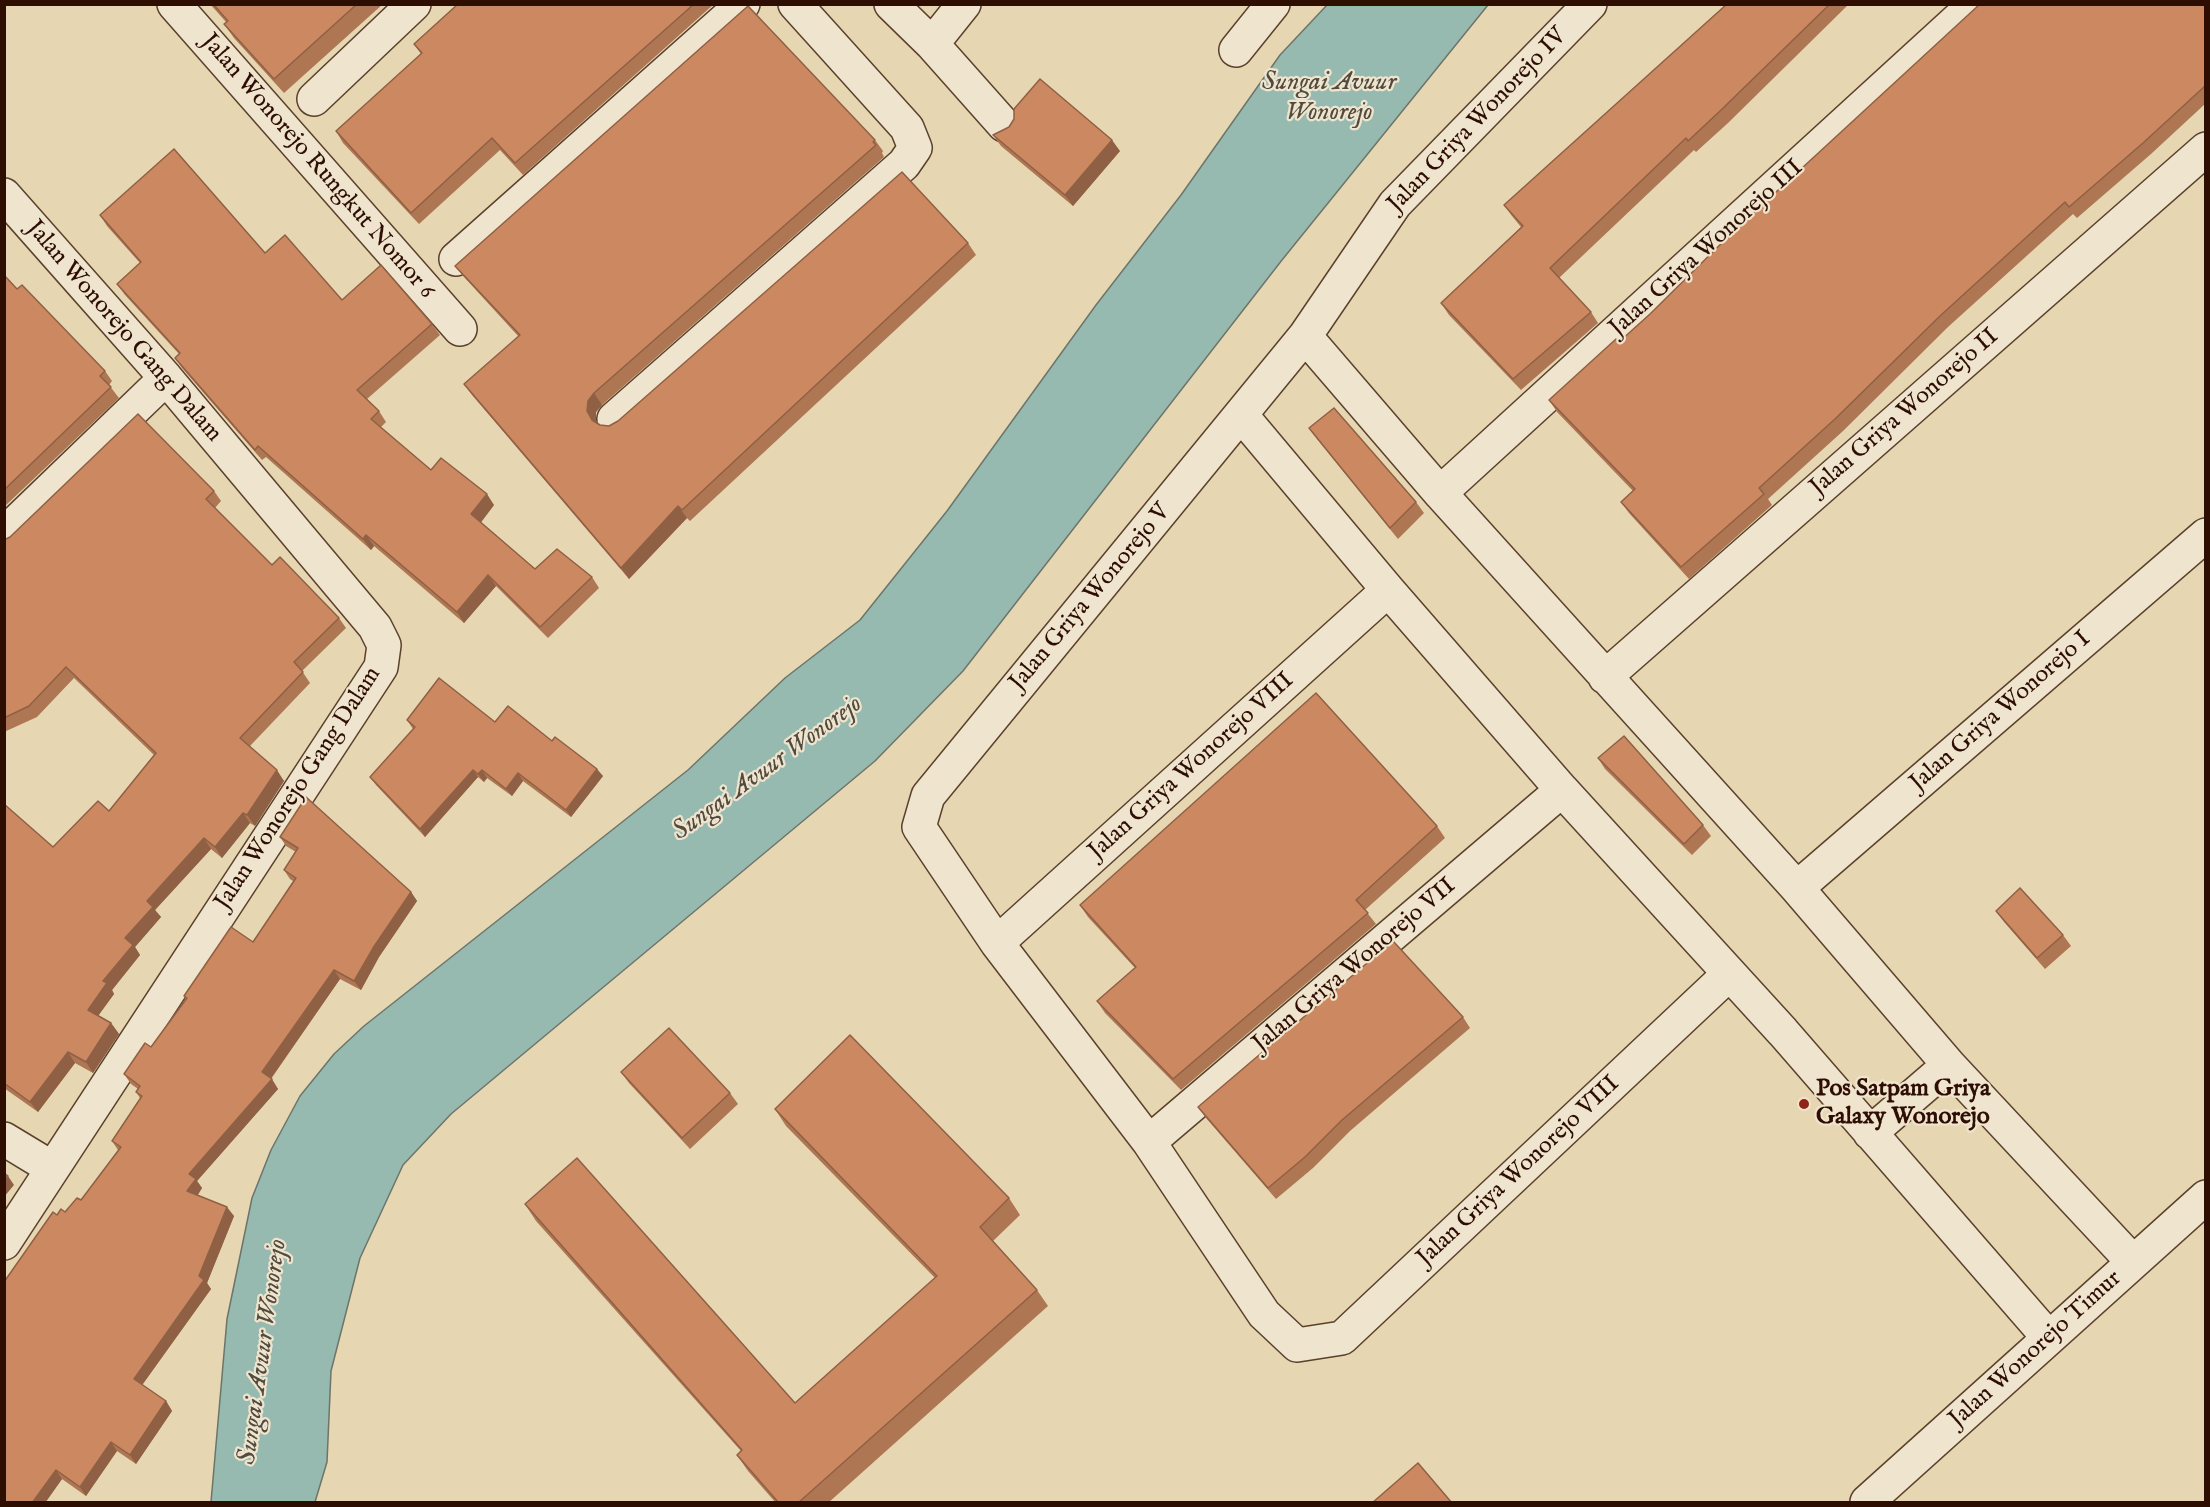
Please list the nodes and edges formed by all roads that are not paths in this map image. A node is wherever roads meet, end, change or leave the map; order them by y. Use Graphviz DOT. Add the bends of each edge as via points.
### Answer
graph roads {
  1 [pos="174,4"];
  2 [pos="414,4"];
  3 [pos="743,4"];
  4 [pos="795,4"];
  5 [pos="891,4"];
  6 [pos="964,4"];
  7 [pos="1274,4"];
  8 [pos="1590,4"];
  9 [pos="1975,4"];
  10 [pos="932,44"];
  11 [pos="1236,50"];
  12 [pos="314,99"];
  13 [pos="1004,125"];
  14 [pos="2205,149"];
  15 [pos="4,195"];
  16 [pos="456,259"];
  17 [pos="460,329"];
  18 [pos="1305,336"];
  19 [pos="166,378"];
  20 [pos="1242,416"];
  21 [pos="614,419"];
  22 [pos="1440,493"];
  23 [pos="4,534"];
  24 [pos="2205,535"];
  25 [pos="1388,590"];
  26 [pos="1605,677"];
  27 [pos="1562,790"];
  28 [pos="1797,888"];
  29 [pos="997,944"];
  30 [pos="1729,974"];
  31 [pos="1949,1065"];
  32 [pos="1870,1133"];
  33 [pos="4,1139"];
  34 [pos="1149,1142"];
  35 [pos="52,1168"];
  36 [pos="2205,1197"];
  37 [pos="4,1243"];
  38 [pos="2133,1262"];
  39 [pos="2049,1338"];
  40 [pos="1297,1345"];
  41 [pos="1867,1503"];
  1 -- 17 [label="street, Jalan Wonorejo Rungkut Nomor 6"];
  2 -- 12 [label="street"];
  3 -- 16 [label="street"];
  4 -- 21 [label="street" via="907,128 915,148 903,164"];
  5 -- 10 [label="street"];
  6 -- 10 [label="street"];
  7 -- 11 [label="street"];
  8 -- 18 [label="street, Jalan Griya Wonorejo IV" via="1395,204"];
  9 -- 22 [label="street, Jalan Griya Wonorejo III"];
  10 -- 13 [label="street"];
  14 -- 26 [label="street, Jalan Griya Wonorejo II"];
  15 -- 19 [label="street, Jalan Wonorejo Gang Dalam"];
  18 -- 20 [label="street, Jalan Griya Wonorejo IV"];
  18 -- 22 [label="street"];
  19 -- 23 [label="street"];
  19 -- 35 [label="street, Jalan Wonorejo Gang Dalam" via="375,627 384,645 381,667"];
  20 -- 25 [label="street"];
  20 -- 29 [label="street, Jalan Griya Wonorejo V" via="928,796 919,827"];
  22 -- 26 [label="street"];
  24 -- 28 [label="street, Jalan Griya Wonorejo I"];
  25 -- 27 [label="street"];
  25 -- 29 [label="street, Jalan Griya Wonorejo VIII"];
  26 -- 28 [label="street"];
  27 -- 30 [label="street"];
  27 -- 34 [label="street, Jalan Griya Wonorejo VII"];
  28 -- 31 [label="street"];
  29 -- 34 [label="street, Jalan Griya Wonorejo V"];
  30 -- 32 [label="street"];
  30 -- 40 [label="street, Jalan Griya Wonorejo VIII" via="1342,1338"];
  31 -- 32 [label="street"];
  31 -- 38 [label="street"];
  32 -- 39 [label="street"];
  33 -- 35 [label="street"];
  34 -- 40 [label="street, Jalan Griya Wonorejo V" via="1264,1314"];
  35 -- 37 [label="street, Jalan Wonorejo Gang Dalam"];
  36 -- 38 [label="street, Jalan Wonorejo Timur"];
  38 -- 39 [label="street, Jalan Wonorejo Timur"];
  39 -- 41 [label="street, Jalan Wonorejo Timur"];
}
